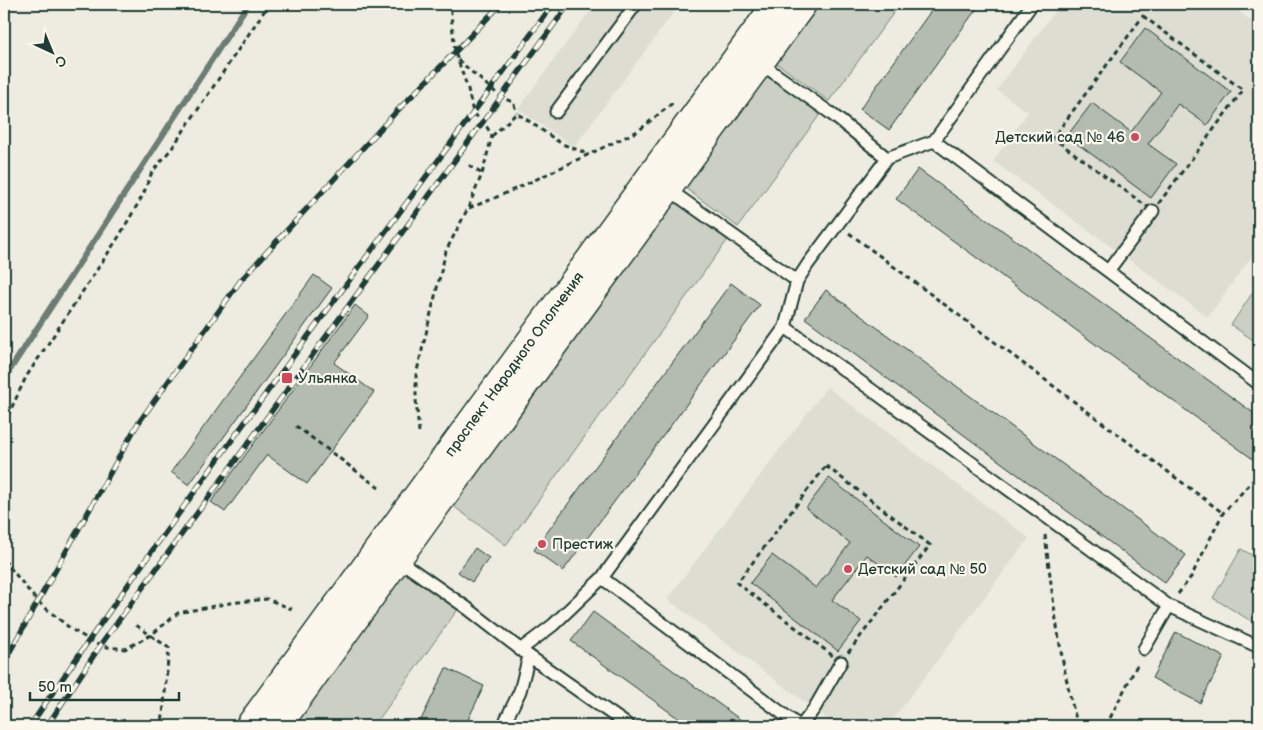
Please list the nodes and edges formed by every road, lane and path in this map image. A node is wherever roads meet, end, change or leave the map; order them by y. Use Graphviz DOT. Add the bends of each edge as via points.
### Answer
graph roads {
  1 [pos="269,4"];
  2 [pos="450,4"];
  3 [pos="636,4"];
  4 [pos="777,4"];
  5 [pos="802,4"];
  6 [pos="1032,4"];
  7 [pos="458,60"];
  8 [pos="760,63"];
  9 [pos="679,98"];
  10 [pos="556,112"];
  11 [pos="517,113"];
  12 [pos="492,136"];
  13 [pos="934,141"];
  14 [pos="590,154"];
  15 [pos="887,158"];
  16 [pos="470,165"];
  17 [pos="482,174"];
  18 [pos="667,188"];
  19 [pos="468,208"];
  20 [pos="1153,212"];
  21 [pos="837,224"];
  22 [pos="1108,271"];
  23 [pos="797,281"];
  24 [pos="785,327"];
  25 [pos="1259,384"];
  26 [pos="4,424"];
  27 [pos="296,426"];
  28 [pos="419,432"];
  29 [pos="1259,474"];
  30 [pos="379,488"];
  31 [pos="1222,513"];
  32 [pos="1043,514"];
  33 [pos="397,559"];
  34 [pos="4,560"];
  35 [pos="602,578"];
  36 [pos="1169,606"];
  37 [pos="292,609"];
  38 [pos="136,625"];
  39 [pos="151,635"];
  40 [pos="1259,647"];
  41 [pos="1144,649"];
  42 [pos="524,653"];
  43 [pos="841,662"];
  44 [pos="612,722"];
  45 [pos="162,726"];
  46 [pos="250,726"];
  47 [pos="277,726"];
  48 [pos="503,726"];
  49 [pos="629,726"];
  50 [pos="800,726"];
  51 [pos="1078,726"];
  52 [pos="1106,726"];
  1 -- 26 [label="path" via="172,148 152,172 143,195 118,238 26,377"];
  2 -- 7 [label="path"];
  3 -- 10 [label="lane"];
  4 -- 46 [label="main road, проспект Народного Ополчения"];
  5 -- 8 [label="main road, проспект Народного Ополчения"];
  6 -- 13 [label="lane"];
  7 -- 11 [label="path" via="502,98 514,102"];
  7 -- 12 [label="path" via="473,113 484,122"];
  8 -- 15 [label="lane"];
  8 -- 18 [label="main road, проспект Народного Ополчения"];
  9 -- 14 [label="path" via="638,131"];
  11 -- 12 [label="path"];
  11 -- 14 [label="path" via="562,144"];
  12 -- 17 [label="path"];
  13 -- 15 [label="lane"];
  13 -- 22 [label="lane"];
  14 -- 19 [label="path"];
  15 -- 21 [label="lane"];
  16 -- 17 [label="path"];
  17 -- 19 [label="path"];
  18 -- 23 [label="lane"];
  18 -- 33 [label="main road, проспект Народного Ополчения"];
  19 -- 28 [label="path" via="446,250 416,375"];
  20 -- 20 [label="path" via="1243,90 1143,16 1053,138"];
  20 -- 22 [label="lane"];
  21 -- 23 [label="lane"];
  21 -- 31 [label="path"];
  22 -- 25 [label="lane"];
  23 -- 24 [label="lane"];
  24 -- 32 [label="lane"];
  24 -- 35 [label="lane"];
  27 -- 30 [label="path"];
  29 -- 31 [label="path"];
  31 -- 36 [label="path" via="1191,577"];
  32 -- 36 [label="lane"];
  32 -- 51 [label="path" via="1055,615"];
  33 -- 42 [label="lane"];
  33 -- 47 [label="main road, проспект Народного Ополчения"];
  34 -- 39 [label="path" via="37,601 100,646 125,649"];
  35 -- 42 [label="lane"];
  35 -- 50 [label="lane"];
  36 -- 40 [label="lane"];
  36 -- 41 [label="lane"];
  37 -- 39 [label="path" via="268,599 230,603 178,613"];
  38 -- 39 [label="path"];
  39 -- 45 [label="path" via="169,648"];
  41 -- 52 [label="path"];
  42 -- 44 [label="lane"];
  42 -- 48 [label="lane" via="520,691"];
  43 -- 43 [label="path" via="930,545 826,466 737,583"];
  43 -- 50 [label="lane" via="814,709"];
  44 -- 49 [label="lane"];
}
